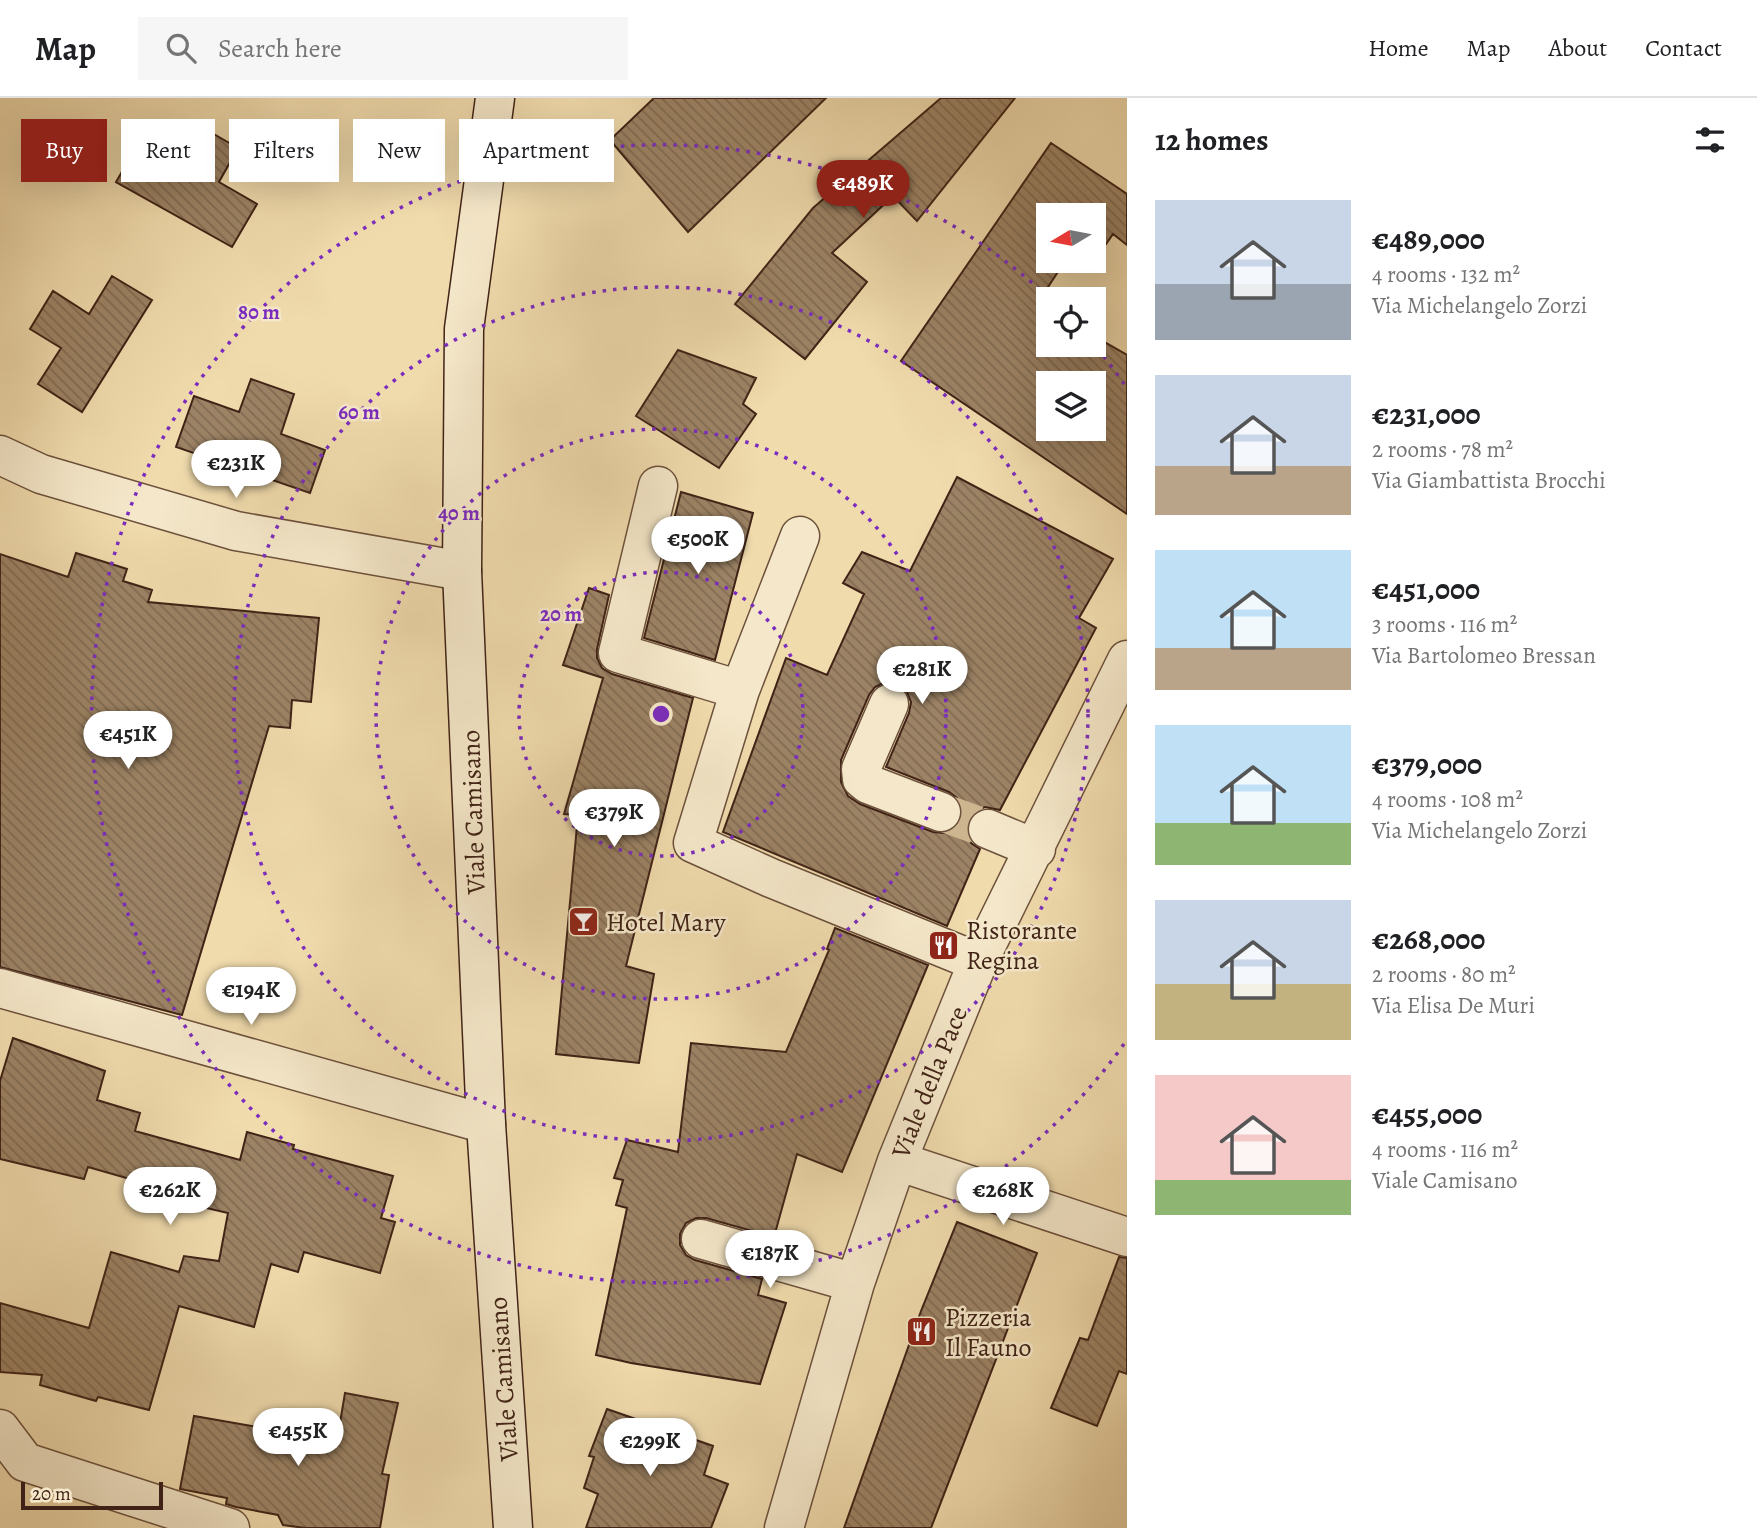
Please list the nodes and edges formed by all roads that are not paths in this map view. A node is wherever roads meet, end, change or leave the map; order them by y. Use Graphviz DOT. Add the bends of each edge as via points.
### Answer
graph roads {
  1 [pos="495,98"];
  2 [pos="0,455"];
  3 [pos="658,486"];
  4 [pos="800,536"];
  5 [pos="462,571"];
  6 [pos="1125,673"];
  7 [pos="740,690"];
  8 [pos="889,704"];
  9 [pos="941,812"];
  10 [pos="988,829"];
  11 [pos="1036,849"];
  12 [pos="978,962"];
  13 [pos="0,988"];
  14 [pos="486,1124"];
  15 [pos="897,1161"];
  16 [pos="1127,1237"];
  17 [pos="701,1239"];
  18 [pos="855,1283"];
  19 [pos="0,1429"];
  20 [pos="230,1528"];
  21 [pos="513,1528"];
  22 [pos="784,1528"];
  1 -- 5 [label="street, Viale Camisano" via="464,329"];
  2 -- 5 [label="street" via="41,474 236,531"];
  3 -- 7 [label="street" via="618,653"];
  4 -- 7 [label="street"];
  5 -- 14 [label="street, Viale Camisano"];
  6 -- 11 [label="street, Viale della Pace"];
  7 -- 12 [label="street" via="693,843"];
  8 -- 9 [label="street" via="861,769 862,779"];
  10 -- 11 [label="street"];
  11 -- 12 [label="street, Viale della Pace"];
  12 -- 15 [label="street, Viale della Pace"];
  13 -- 14 [label="street"];
  14 -- 21 [label="street, Viale Camisano"];
  15 -- 16 [label="street"];
  15 -- 18 [label="street, Viale della Pace"];
  17 -- 18 [label="street"];
  18 -- 22 [label="street, Viale della Pace"];
  19 -- 20 [label="street" via="25,1462"];
}
